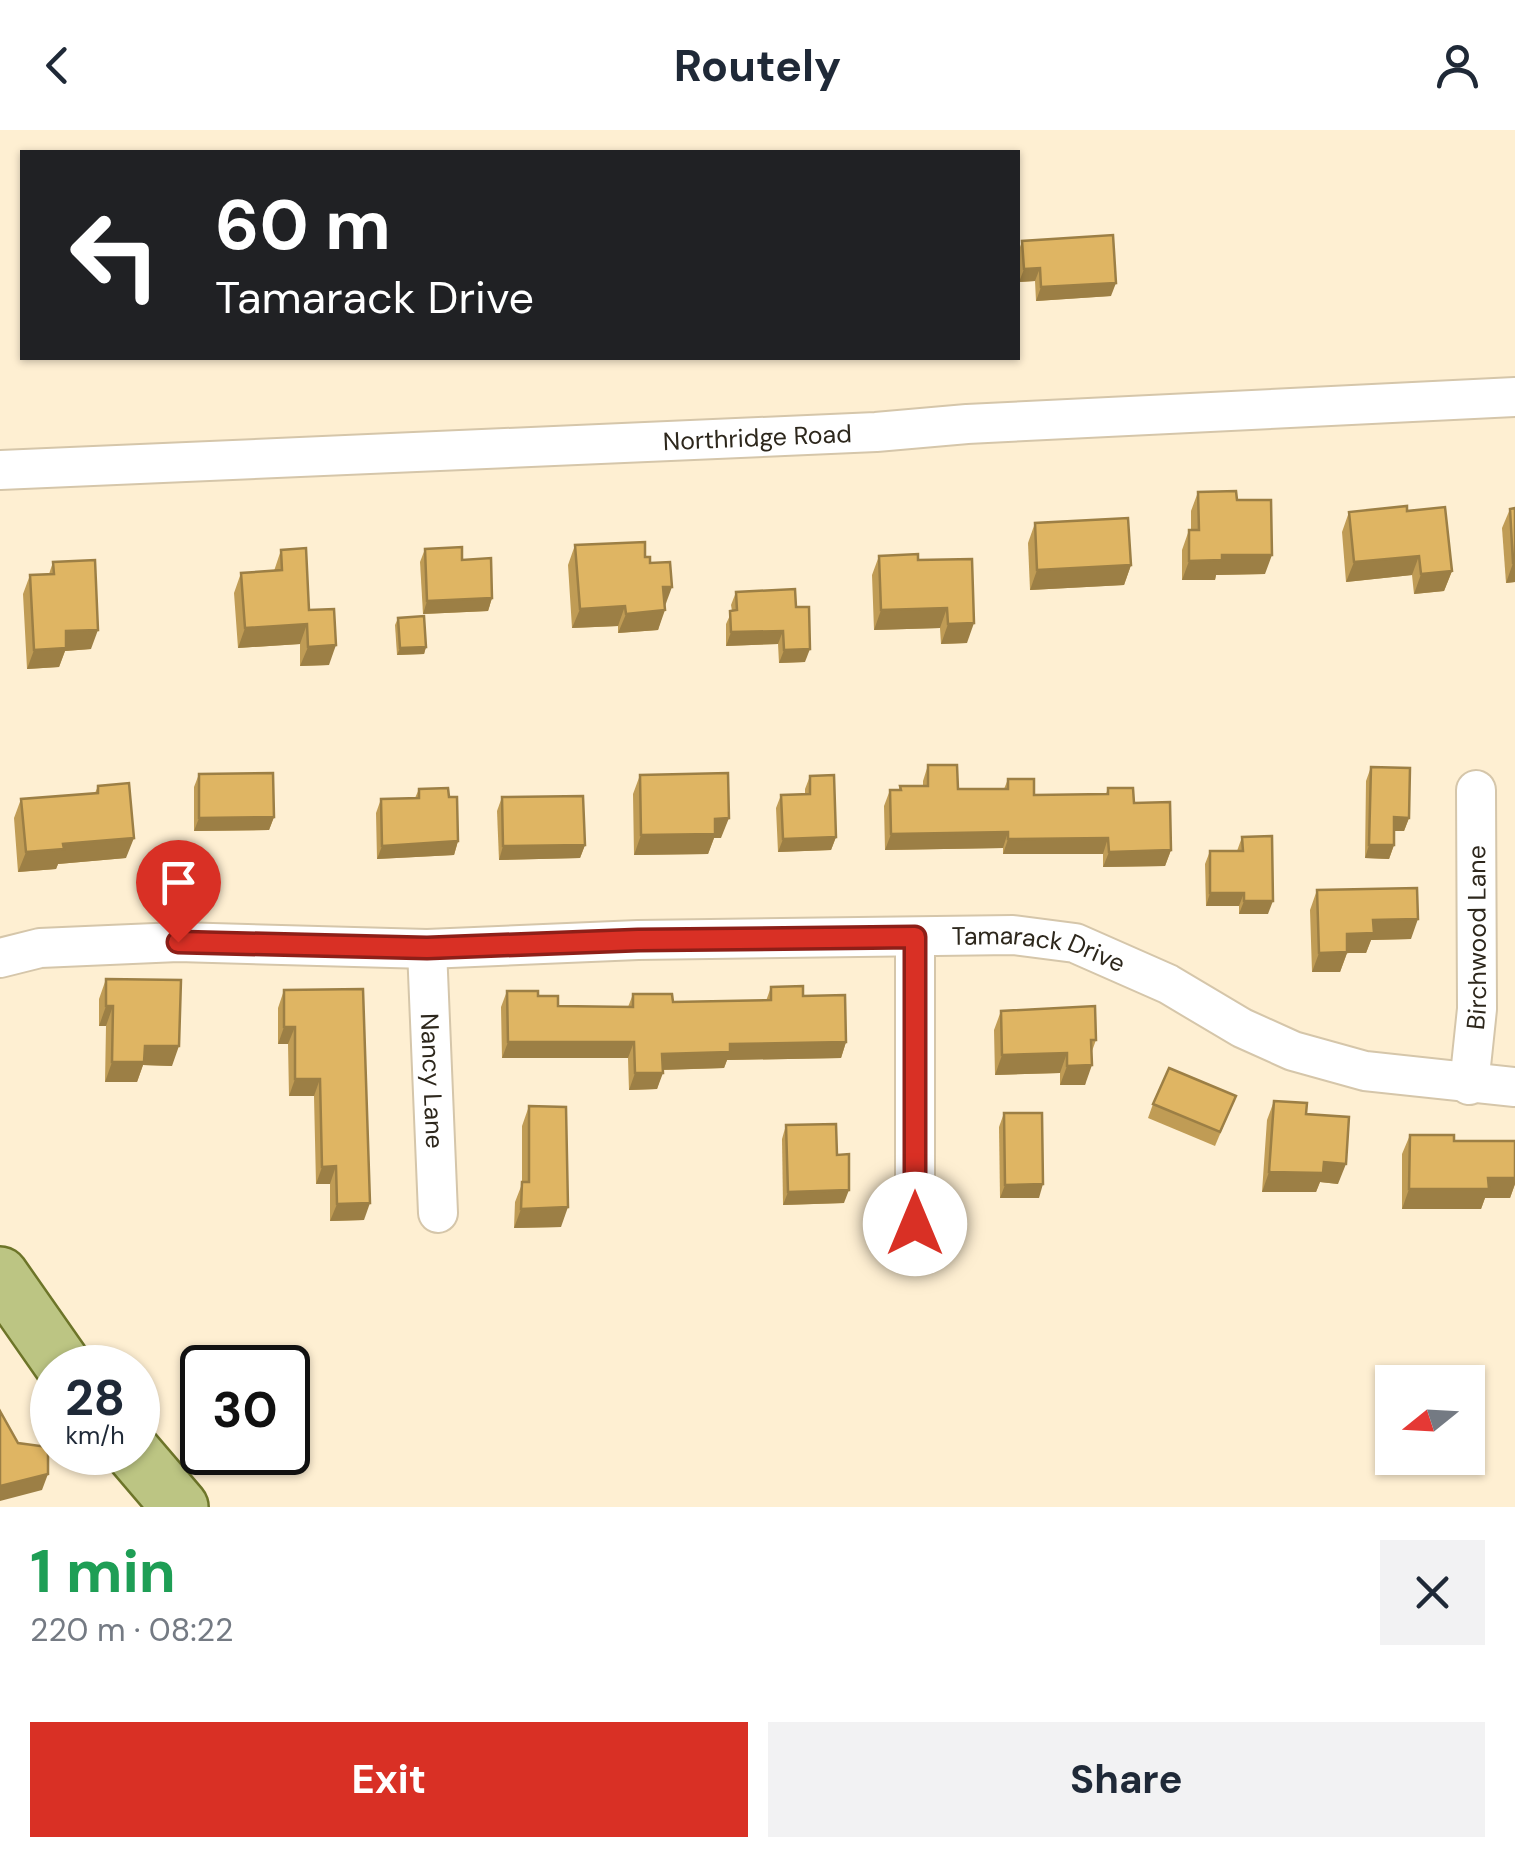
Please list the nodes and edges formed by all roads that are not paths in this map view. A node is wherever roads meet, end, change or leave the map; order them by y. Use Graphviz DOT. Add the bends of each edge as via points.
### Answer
graph roads {
  1 [pos="1515,397"];
  2 [pos="0,470"];
  3 [pos="1476,790"];
  4 [pos="915,937"];
  5 [pos="427,948"];
  6 [pos="0,958"];
  7 [pos="1468,1084"];
  8 [pos="1515,1087"];
  9 [pos="438,1212"];
  10 [pos="915,1224"];
  11 [pos="0,1274"];
  12 [pos="49,1345"];
  13 [pos="151,1475"];
  14 [pos="174,1505"];
  1 -- 2 [label="street, Northridge Road"];
  3 -- 7 [label="street, Birchwood Lane" via="1476,1008"];
  4 -- 5 [label="street, Tamarack Drive"];
  4 -- 7 [label="street, Tamarack Drive" via="1012,935 1075,943 1293,1051 1365,1071"];
  4 -- 10 [label="street"];
  5 -- 6 [label="street, Tamarack Drive" via="178,942 40,948"];
  5 -- 9 [label="street, Nancy Lane"];
  7 -- 8 [label="street, Tamarack Drive"];
  11 -- 12 [label="main road"];
  13 -- 14 [label="main road"];
}
